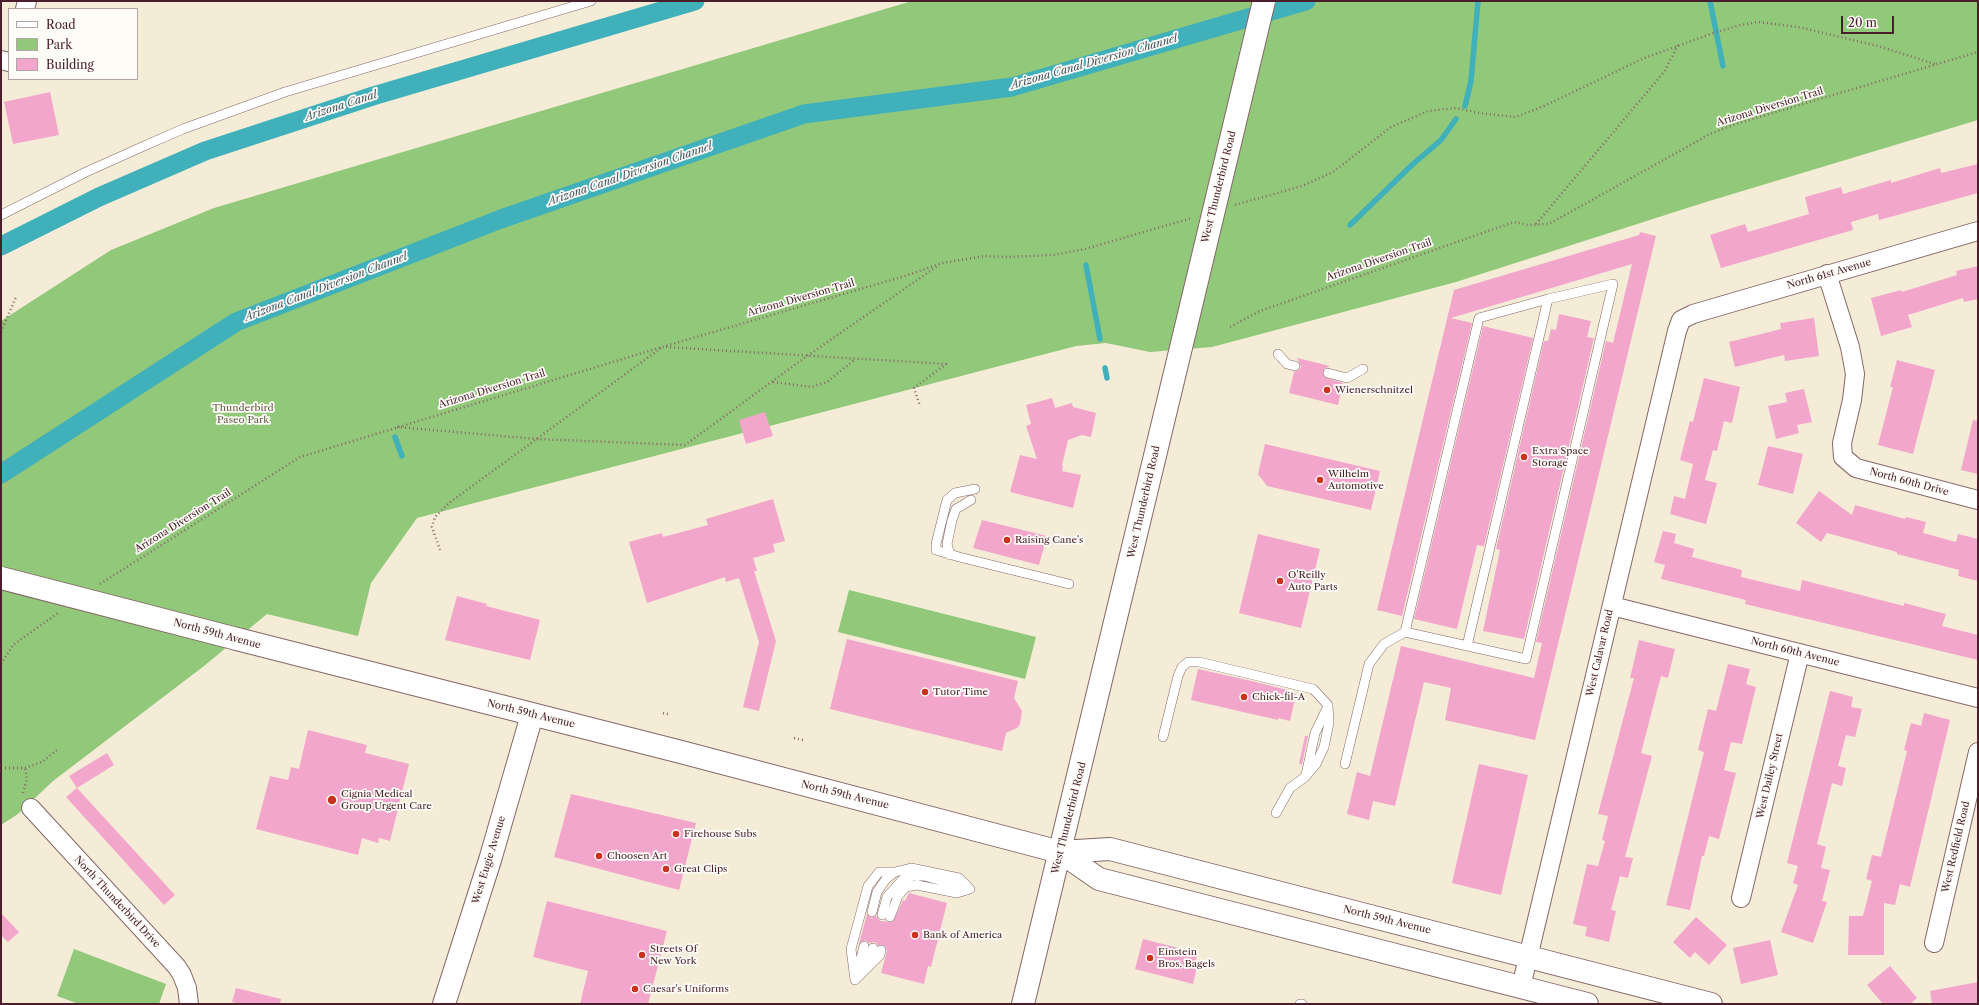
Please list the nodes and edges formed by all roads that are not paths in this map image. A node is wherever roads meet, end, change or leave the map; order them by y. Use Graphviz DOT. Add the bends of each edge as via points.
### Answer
graph roads {
  1 [pos="591,1"];
  2 [pos="1264,1"];
  3 [pos="1,214"];
  4 [pos="1978,232"];
  5 [pos="1827,274"];
  6 [pos="1548,298"];
  7 [pos="1681,320"];
  8 [pos="1278,354"];
  9 [pos="1295,366"];
  10 [pos="1363,369"];
  11 [pos="1328,373"];
  12 [pos="975,489"];
  13 [pos="972,500"];
  14 [pos="1978,500"];
  15 [pos="950,555"];
  16 [pos="1,578"];
  17 [pos="1069,584"];
  18 [pos="1612,606"];
  19 [pos="1406,632"];
  20 [pos="1467,646"];
  21 [pos="1800,653"];
  22 [pos="1978,698"];
  23 [pos="532,715"];
  24 [pos="1163,737"];
  25 [pos="1978,752"];
  26 [pos="1345,764"];
  27 [pos="26,803"];
  28 [pos="1276,813"];
  29 [pos="1060,852"];
  30 [pos="895,872"];
  31 [pos="1741,898"];
  32 [pos="872,912"];
  33 [pos="1366,915"];
  34 [pos="886,916"];
  35 [pos="1281,926"];
  36 [pos="1934,943"];
  37 [pos="1528,957"];
  38 [pos="855,980"];
  39 [pos="1521,987"];
  40 [pos="189,1004"];
  41 [pos="444,1004"];
  42 [pos="1023,1004"];
  43 [pos="1587,1004"];
  44 [pos="1711,1004"];
  1 -- 3 [label="lane" via="285,92 150,143"];
  2 -- 29 [label="main road, West Thunderbird Road, bridge"];
  4 -- 5 [label="street, North 61st Avenue"];
  5 -- 7 [label="street, North 61st Avenue" via="1693,314"];
  5 -- 14 [label="street, North 60th Drive" via="1850,347 1855,374 1842,443 1843,457 1856,468"];
  6 -- 19 [label="lane" via="1479,318"];
  6 -- 20 [label="lane"];
  6 -- 20 [label="lane" via="1613,284 1526,659"];
  7 -- 18 [label="street, West Calavar Road"];
  8 -- 9 [label="lane" via="1287,364"];
  10 -- 11 [label="lane" via="1347,378"];
  12 -- 15 [label="lane" via="955,493 947,500 936,550"];
  13 -- 15 [label="lane" via="956,509 947,544"];
  15 -- 17 [label="lane"];
  16 -- 23 [label="main road, North 59th Avenue, bridge"];
  18 -- 21 [label="street, North 60th Avenue"];
  18 -- 37 [label="street, West Calavar Road"];
  19 -- 20 [label="lane"];
  19 -- 26 [label="lane" via="1384,644 1369,664"];
  21 -- 22 [label="street, North 60th Avenue"];
  21 -- 31 [label="street, West Dailey Street"];
  23 -- 29 [label="main road, North 59th Avenue"];
  23 -- 41 [label="main road, West Eugie Avenue" via="490,860"];
  24 -- 28 [label="lane" via="1178,676 1188,662 1199,662 1313,689 1328,705 1329,723 1324,747 1316,764 1290,788"];
  25 -- 36 [label="street, West Redfield Road"];
  27 -- 40 [label="street, North Thunderbird Drive" via="177,968 187,988"];
  29 -- 33 [label="main road, North 59th Avenue" via="1110,850"];
  29 -- 35 [label="main road, North 59th Avenue" via="1099,879"];
  29 -- 42 [label="main road, West Thunderbird Road"];
  30 -- 32 [label="lane" via="886,879 877,892"];
  30 -- 34 [label="lane" via="911,868 928,870 959,878 970,889 957,893 924,886 906,887"];
  30 -- 38 [label="lane" via="878,872 868,886 851,949"];
  33 -- 35 [label="main road" via="1337,920 1302,911 1293,912"];
  33 -- 37 [label="main road, North 59th Avenue"];
  35 -- 39 [label="main road, North 59th Avenue"];
  37 -- 39 [label="street, West Calavar Road"];
  37 -- 44 [label="main road, North 59th Avenue"];
  38 -- 38 [label="lane" via="872,948 880,955"];
  39 -- 43 [label="main road, North 59th Avenue"];
}
